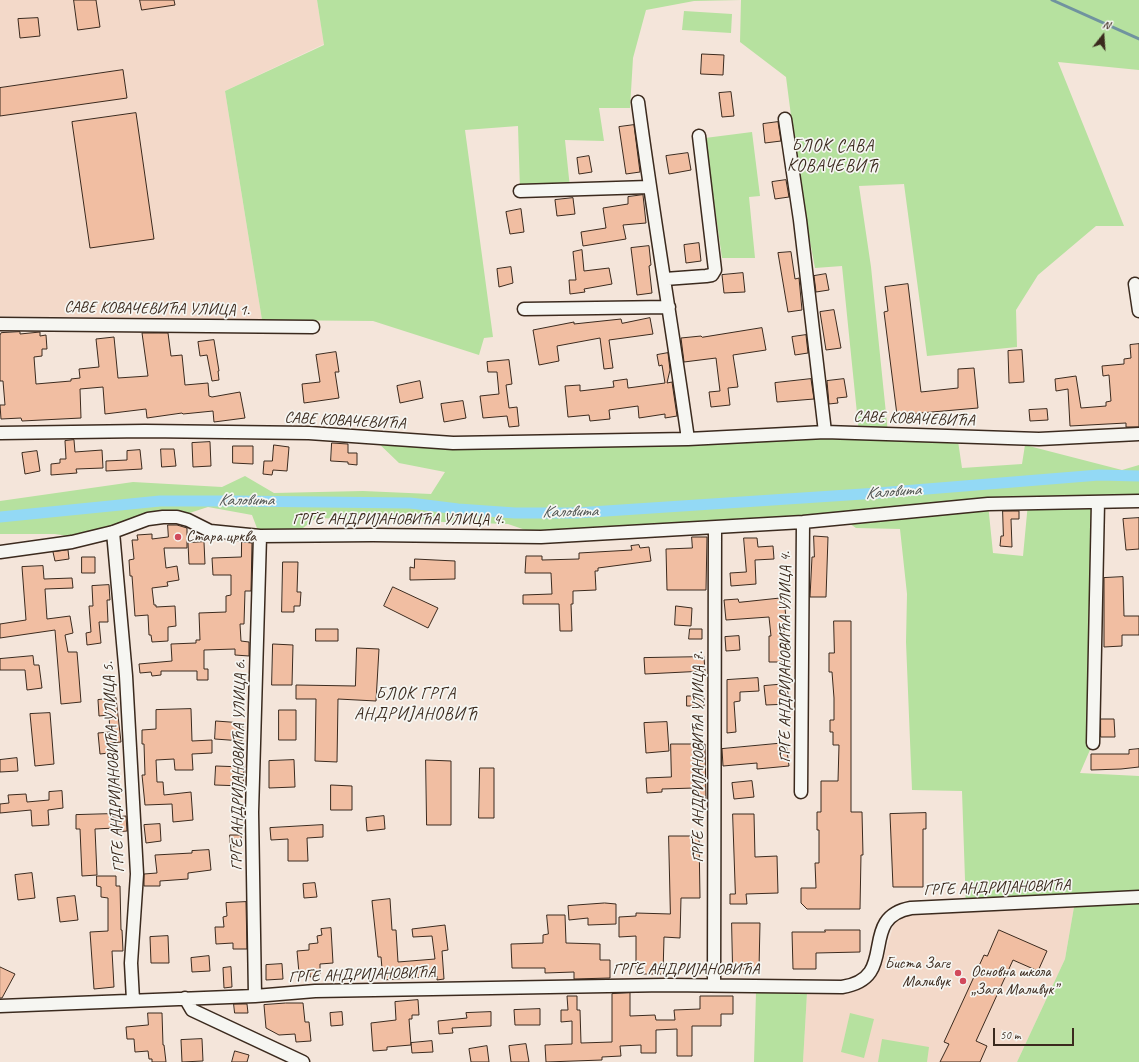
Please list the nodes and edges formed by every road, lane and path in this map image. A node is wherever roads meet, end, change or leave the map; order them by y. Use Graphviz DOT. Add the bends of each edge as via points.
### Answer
graph roads {
  1 [pos="638,102"];
  2 [pos="785,119"];
  3 [pos="699,136"];
  4 [pos="649,187"];
  5 [pos="520,191"];
  6 [pos="665,279"];
  7 [pos="1135,284"];
  8 [pos="669,307"];
  9 [pos="524,309"];
  10 [pos="1139,311"];
  11 [pos="0,324"];
  12 [pos="313,327"];
  13 [pos="825,432"];
  14 [pos="0,433"];
  15 [pos="1139,434"];
  16 [pos="688,439"];
  17 [pos="1139,500"];
  18 [pos="1098,502"];
  19 [pos="803,522"];
  20 [pos="715,528"];
  21 [pos="113,532"];
  22 [pos="260,536"];
  23 [pos="0,552"];
  24 [pos="1093,744"];
  25 [pos="801,792"];
  26 [pos="1139,897"];
  27 [pos="714,985"];
  28 [pos="255,996"];
  29 [pos="185,998"];
  30 [pos="133,1000"];
  31 [pos="0,1006"];
  32 [pos="303,1062"];
  1 -- 4 [label="street"];
  2 -- 13 [label="street" via="801,228"];
  3 -- 6 [label="street" via="715,270 712,275"];
  4 -- 5 [label="street"];
  4 -- 6 [label="street"];
  6 -- 8 [label="street"];
  7 -- 10 [label="street"];
  8 -- 9 [label="street"];
  8 -- 16 [label="street"];
  11 -- 12 [label="street, САВЕ КОВАЧЕВИЋА УЛИЦА 1."];
  13 -- 15 [label="street, САВЕ КОВАЧЕВИЋА" via="1039,438"];
  13 -- 16 [label="street, САВЕ КОВАЧЕВИЋА"];
  14 -- 16 [label="street, САВЕ КОВАЧЕВИЋА" via="309,433 453,443"];
  17 -- 18 [label="street, ГРГЕ АНДРИЈАНОВИЋА УЛИЦА 4."];
  18 -- 19 [label="street, ГРГЕ АНДРИЈАНОВИЋА УЛИЦА 4." via="988,504"];
  18 -- 24 [label="street"];
  19 -- 20 [label="street, ГРГЕ АНДРИЈАНОВИЋА УЛИЦА 4."];
  19 -- 25 [label="street, ГРГЕ АНДРИЈАНОВИЋА УЛИЦА 4."];
  20 -- 22 [label="street, ГРГЕ АНДРИЈАНОВИЋА УЛИЦА 4." via="541,537"];
  20 -- 27 [label="street, ГРГЕ АНДРИЈАНОВИЋА УЛИЦА 7."];
  21 -- 22 [label="street, ГРГЕ АНДРИЈАНОВИЋА УЛИЦА 4." via="148,519 177,517 210,531"];
  21 -- 23 [label="street, ГРГЕ АНДРИЈАНОВИЋА УЛИЦА 4." via="72,542"];
  21 -- 30 [label="street, ГРГЕ АНДРИЈАНОВИЋА УЛИЦА 5." via="126,676 137,874 131,963"];
  22 -- 28 [label="street, ГРГЕ АНДРИЈАНОВИЋА УЛИЦА 6." via="252,812"];
  26 -- 27 [label="street, ГРГЕ АНДРИЈАНОВИЋА" via="900,910 883,924 872,970 858,983 842,987"];
  27 -- 28 [label="street, ГРГЕ АНДРИЈАНОВИЋА" via="323,991"];
  28 -- 29 [label="street, ГРГЕ АНДРИЈАНОВИЋА"];
  29 -- 30 [label="street, ГРГЕ АНДРИЈАНОВИЋА"];
  29 -- 32 [label="street" via="192,1010"];
  30 -- 31 [label="street, ГРГЕ АНДРИЈАНОВИЋА"];
}
